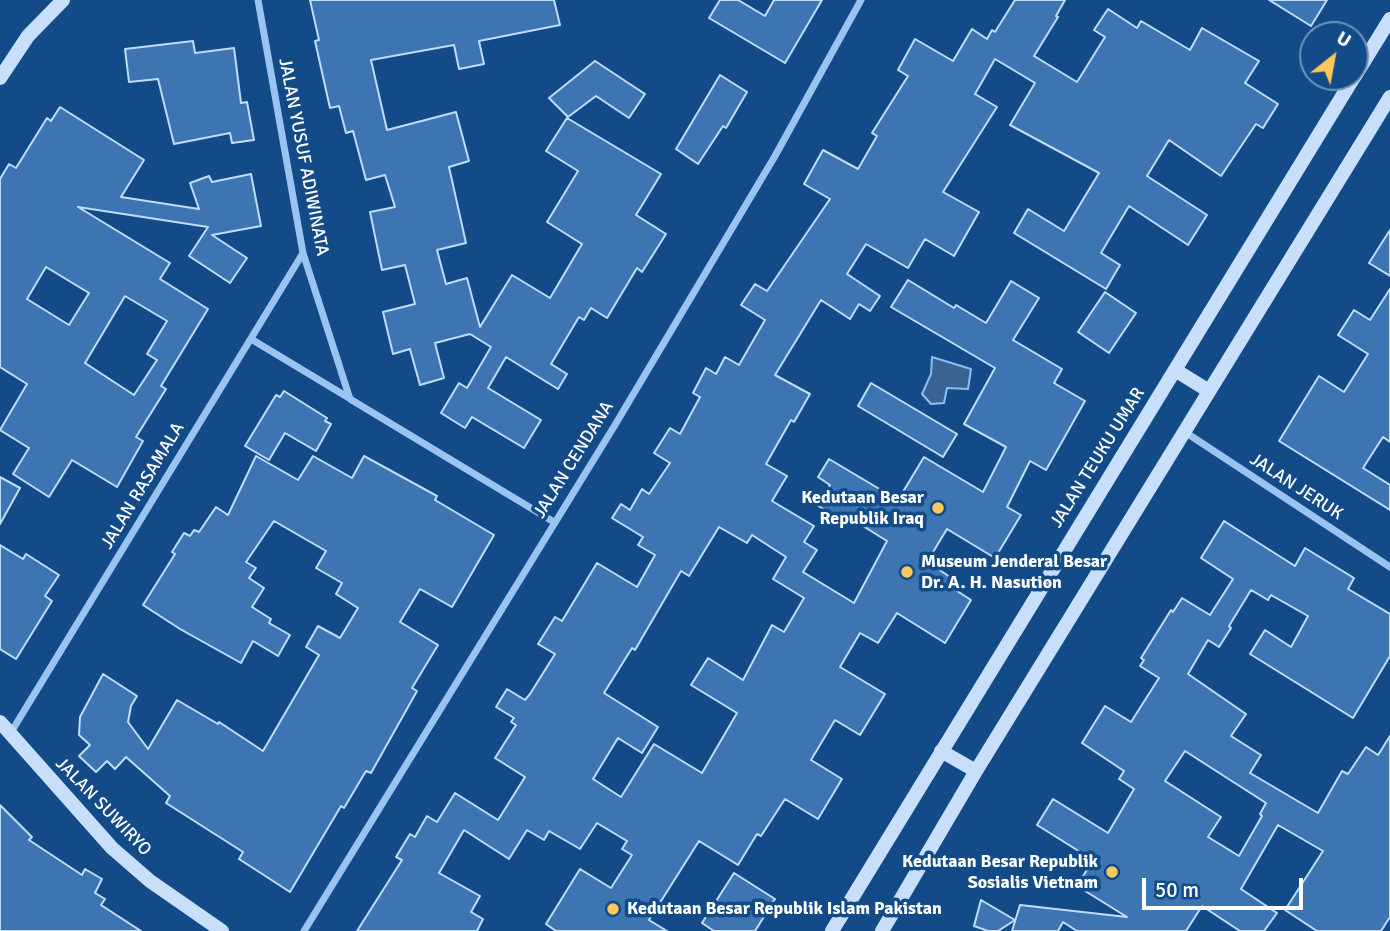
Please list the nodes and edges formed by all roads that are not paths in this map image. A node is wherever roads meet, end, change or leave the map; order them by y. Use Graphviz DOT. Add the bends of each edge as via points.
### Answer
graph roads {
  1 [pos="63,0"];
  2 [pos="258,0"];
  3 [pos="861,0"];
  4 [pos="1387,29"];
  5 [pos="1369,55"];
  6 [pos="0,78"];
  7 [pos="1346,91"];
  8 [pos="1390,97"];
  9 [pos="303,253"];
  10 [pos="251,339"];
  11 [pos="1175,370"];
  12 [pos="1209,391"];
  13 [pos="350,399"];
  14 [pos="1184,432"];
  15 [pos="554,522"];
  16 [pos="1390,567"];
  17 [pos="0,722"];
  18 [pos="10,735"];
  19 [pos="941,751"];
  20 [pos="976,771"];
  21 [pos="222,931"];
  22 [pos="304,931"];
  23 [pos="832,931"];
  24 [pos="882,931"];
  1 -- 6 [label="street" via="28,36"];
  2 -- 9 [label="street, JALAN YUSUF ADIWINATA"];
  3 -- 15 [label="street, JALAN CENDANA" via="775,156"];
  4 -- 5 [label="street, JALAN TEUKU UMAR"];
  7 -- 11 [label="street, JALAN TEUKU UMAR"];
  8 -- 12 [label="street"];
  9 -- 10 [label="street, JALAN RASAMALA"];
  9 -- 13 [label="street, JALAN YUSUF ADIWINATA"];
  10 -- 13 [label="street"];
  10 -- 18 [label="street, JALAN RASAMALA"];
  11 -- 12 [label="street"];
  11 -- 19 [label="street, JALAN TEUKU UMAR"];
  12 -- 14 [label="street"];
  13 -- 15 [label="street"];
  14 -- 16 [label="street, JALAN JERUK"];
  14 -- 20 [label="street"];
  15 -- 22 [label="street, JALAN CENDANA"];
  17 -- 18 [label="street, JALAN SUWIRYO"];
  18 -- 21 [label="street, JALAN SUWIRYO" via="112,848"];
  19 -- 20 [label="street"];
  19 -- 23 [label="street, JALAN TEUKU UMAR"];
  20 -- 24 [label="street"];
}
